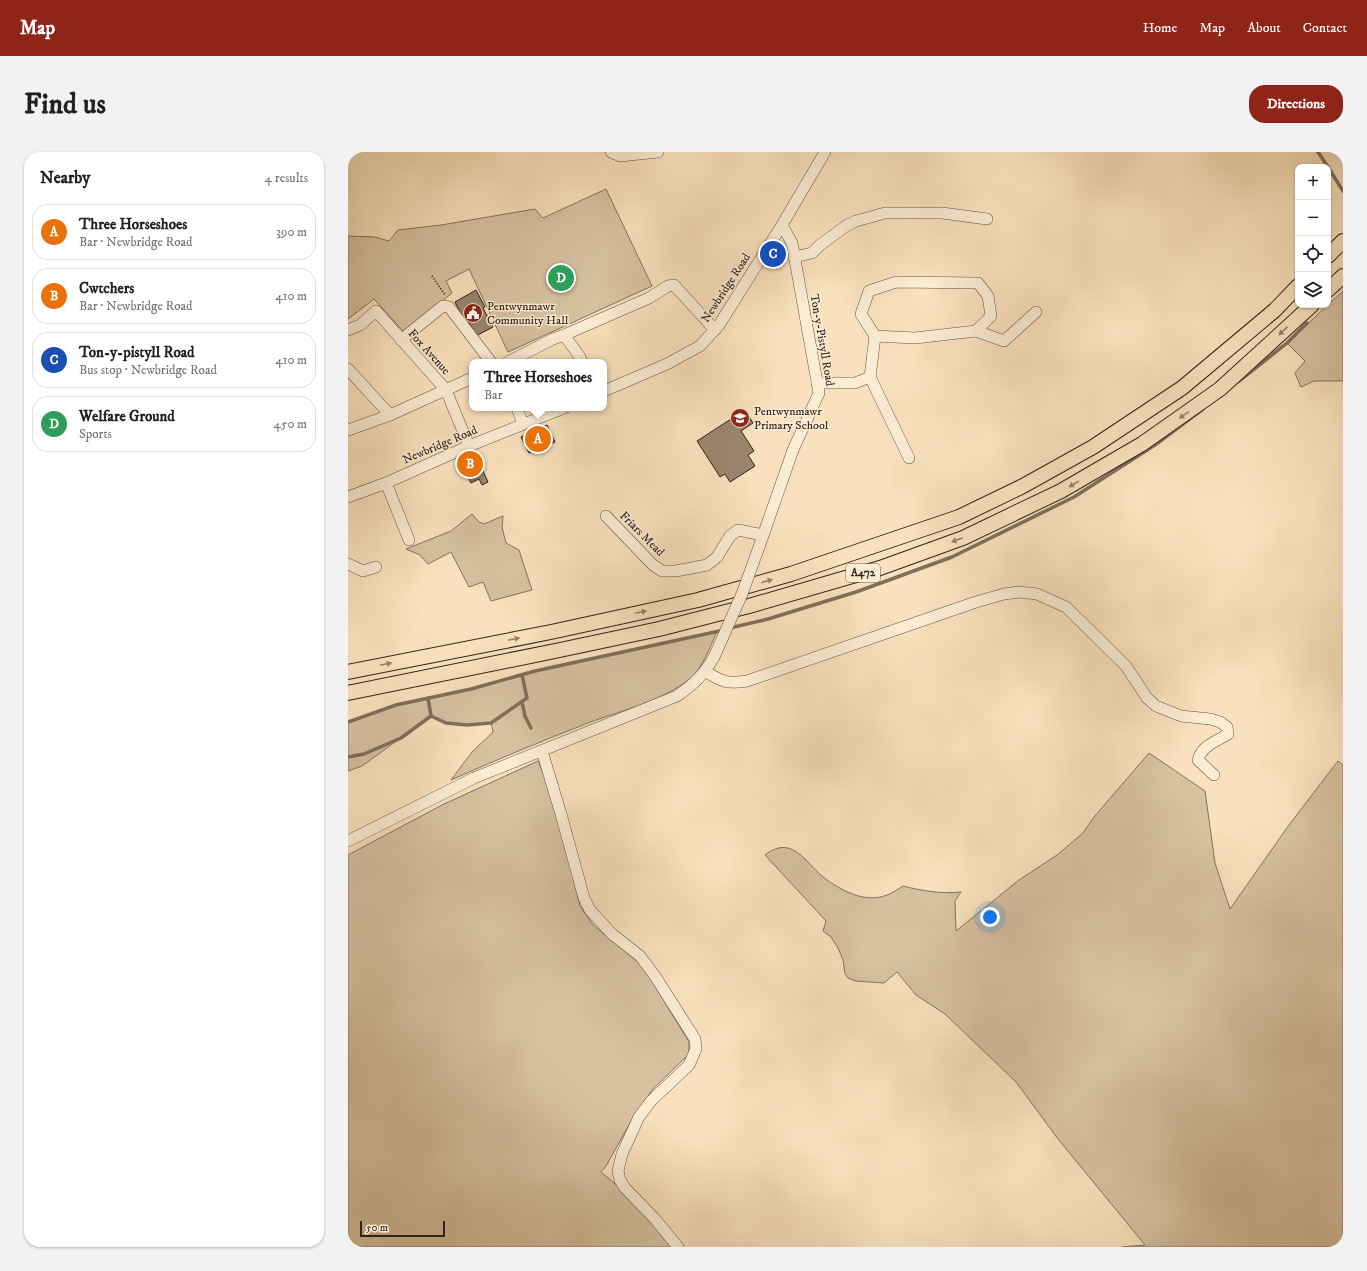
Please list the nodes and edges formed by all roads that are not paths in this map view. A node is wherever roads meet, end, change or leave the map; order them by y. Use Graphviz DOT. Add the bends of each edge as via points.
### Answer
graph roads {
  1 [pos="611,152"];
  2 [pos="658,152"];
  3 [pos="822,153"];
  4 [pos="987,219"];
  5 [pos="782,225"];
  6 [pos="1343,240"];
  7 [pos="1331,253"];
  8 [pos="794,257"];
  9 [pos="1343,276"];
  10 [pos="1331,287"];
  11 [pos="1295,289"];
  12 [pos="1309,308"];
  13 [pos="1036,312"];
  14 [pos="348,330"];
  15 [pos="715,330"];
  16 [pos="976,331"];
  17 [pos="564,335"];
  18 [pos="875,336"];
  19 [pos="401,340"];
  20 [pos="489,359"];
  21 [pos="514,359"];
  22 [pos="581,359"];
  23 [pos="348,369"];
  24 [pos="870,377"];
  25 [pos="469,379"];
  26 [pos="817,383"];
  27 [pos="446,390"];
  28 [pos="607,390"];
  29 [pos="519,411"];
  30 [pos="556,411"];
  31 [pos="390,415"];
  32 [pos="523,424"];
  33 [pos="348,430"];
  34 [pos="469,446"];
  35 [pos="908,458"];
  36 [pos="386,483"];
  37 [pos="349,493"];
  38 [pos="606,516"];
  39 [pos="763,535"];
  40 [pos="409,540"];
  41 [pos="348,564"];
  42 [pos="376,566"];
  43 [pos="348,672"];
  44 [pos="706,672"];
  45 [pos="348,693"];
  46 [pos="542,751"];
  47 [pos="1214,775"];
  48 [pos="348,841"];
  49 [pos="678,1247"];
  1 -- 2 [label="street" via="620,156"];
  3 -- 5 [label="street, Newbridge Road"];
  4 -- 8 [label="street" via="942,214 885,213 856,221 812,253"];
  5 -- 8 [label="street, Ton-y-Pistyll Road" via="792,243"];
  5 -- 15 [label="street, Newbridge Road"];
  6 -- 7 [label="main road"];
  8 -- 26 [label="street, Ton-y-Pistyll Road"];
  9 -- 10 [label="main road"];
  43 -- 11 [label="main road, A472, one-way" via="698,600 791,574 959,517 1023,486 1093,447 1182,388 1275,310"];
  12 -- 45 [label="main road, A472, one-way" via="1220,389 1142,444 1061,491 963,538 880,568 659,629"];
  13 -- 16 [label="street" via="1004,341"];
  14 -- 19 [label="street, Fox Avenue" via="360,325 376,312"];
  15 -- 17 [label="street" via="674,285"];
  15 -- 28 [label="street, Newbridge Road" via="700,346 667,364"];
  16 -- 18 [label="street" via="915,338"];
  16 -- 18 [label="street" via="991,316 988,296 978,284 896,282 868,291 861,314"];
  17 -- 21 [label="street"];
  17 -- 22 [label="street"];
  18 -- 24 [label="street"];
  19 -- 20 [label="street" via="443,306 449,307"];
  19 -- 27 [label="street, Fox Avenue"];
  23 -- 31 [label="street"];
  24 -- 26 [label="street" via="855,383"];
  24 -- 35 [label="street"];
  25 -- 27 [label="street"];
  26 -- 39 [label="street, Ton-y-Pistyll Road" via="819,393 793,450"];
  27 -- 31 [label="street"];
  27 -- 34 [label="street, Fox Avenue"];
  29 -- 32 [label="street"];
  30 -- 32 [label="street, Newbridge Road"];
  31 -- 33 [label="street"];
  32 -- 34 [label="street, Newbridge Road"];
  34 -- 36 [label="street, Newbridge Road"];
  36 -- 37 [label="street, Newbridge Road"];
  36 -- 40 [label="street"];
  38 -- 39 [label="street, Friars Mead" via="653,565 662,571 676,572 707,565 717,558 730,536 738,530"];
  39 -- 44 [label="street, Ton-y-Pistyll Road, bridge" via="742,594"];
  41 -- 42 [label="street" via="363,571"];
  44 -- 46 [label="street, Ton-y-Pistyll Road" via="677,696"];
  44 -- 47 [label="street" via="732,684 747,681 976,602 1019,592 1037,594 1066,607 1126,666 1147,698 1156,706 1181,716 1210,719 1227,727 1228,734 1206,746 1198,760"];
  46 -- 48 [label="street, Ton-y-Pistyll Road" via="474,778"];
  46 -- 49 [label="street" via="584,898 590,910 612,934 640,956 695,1039 696,1049 689,1065 650,1101 639,1117 622,1154 618,1170 625,1188"];
}
